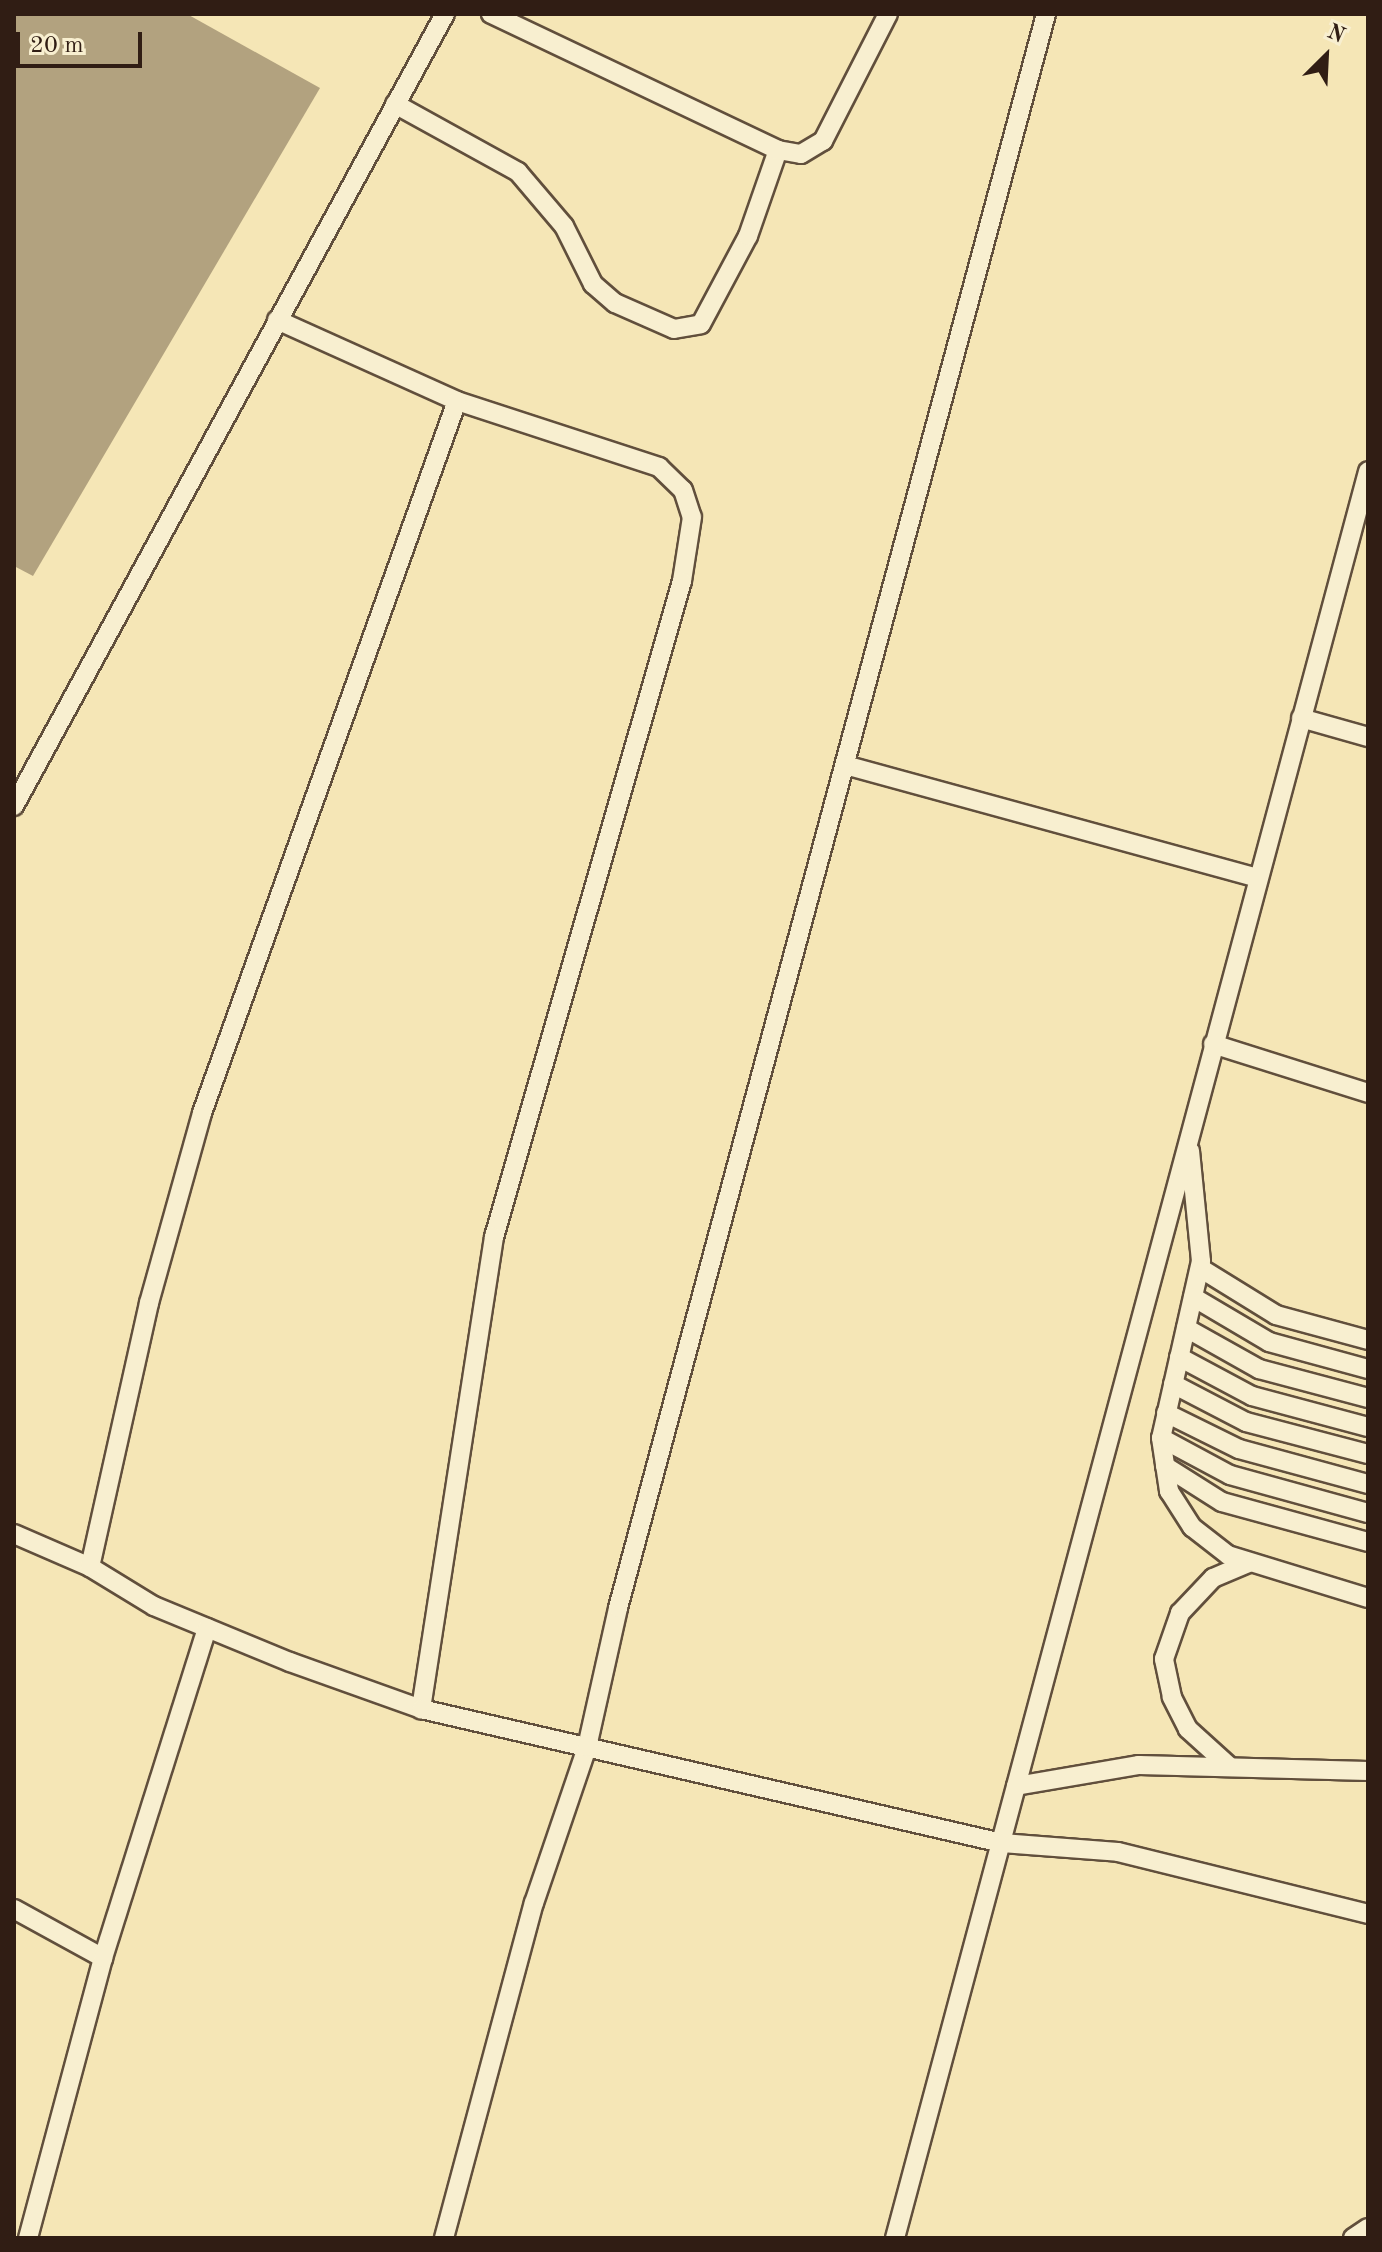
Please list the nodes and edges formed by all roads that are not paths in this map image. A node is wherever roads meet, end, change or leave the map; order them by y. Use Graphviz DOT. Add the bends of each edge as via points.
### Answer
graph roads {
  1 [pos="445,14"];
  2 [pos="491,14"];
  3 [pos="888,14"];
  4 [pos="1046,14"];
  5 [pos="395,104"];
  6 [pos="778,150"];
  7 [pos="277,320"];
  8 [pos="457,401"];
  9 [pos="1367,476"];
  10 [pos="1301,718"];
  11 [pos="1368,737"];
  12 [pos="845,765"];
  13 [pos="14,806"];
  14 [pos="1258,878"];
  15 [pos="1213,1044"];
  16 [pos="1368,1093"];
  17 [pos="1189,1140"];
  18 [pos="1200,1268"];
  19 [pos="1193,1297"];
  20 [pos="1186,1328"];
  21 [pos="1368,1340"];
  22 [pos="1179,1357"];
  23 [pos="1368,1369"];
  24 [pos="1173,1384"];
  25 [pos="1368,1398"];
  26 [pos="1166,1413"];
  27 [pos="1368,1427"];
  28 [pos="1161,1438"];
  29 [pos="1368,1454"];
  30 [pos="1165,1466"];
  31 [pos="1368,1484"];
  32 [pos="1368,1513"];
  33 [pos="14,1534"];
  34 [pos="1368,1542"];
  35 [pos="1248,1563"];
  36 [pos="90,1567"];
  37 [pos="1368,1598"];
  38 [pos="207,1628"];
  39 [pos="421,1709"];
  40 [pos="587,1747"];
  41 [pos="1230,1767"];
  42 [pos="1368,1771"];
  43 [pos="1016,1786"];
  44 [pos="1002,1843"];
  45 [pos="14,1909"];
  46 [pos="1368,1914"];
  47 [pos="103,1958"];
  48 [pos="1368,2228"];
  49 [pos="28,2238"];
  50 [pos="444,2238"];
  51 [pos="895,2238"];
  52 [pos="1353,2238"];
  1 -- 5 [label="lane"];
  2 -- 6 [label="lane"];
  3 -- 6 [label="lane" via="823,141 801,154"];
  4 -- 12 [label="lane"];
  5 -- 6 [label="lane" via="518,172 564,226 593,284 640,317 674,329 701,324 748,236"];
  5 -- 7 [label="lane"];
  7 -- 8 [label="lane"];
  7 -- 13 [label="lane"];
  8 -- 36 [label="lane" via="202,1113 149,1303"];
  8 -- 39 [label="lane" via="659,467 683,490 692,517 682,581 494,1237"];
  9 -- 10 [label="lane"];
  10 -- 11 [label="lane"];
  10 -- 14 [label="lane"];
  12 -- 14 [label="lane"];
  12 -- 40 [label="lane" via="618,1608"];
  14 -- 15 [label="lane"];
  15 -- 16 [label="lane"];
  15 -- 17 [label="lane"];
  17 -- 18 [label="lane"];
  17 -- 43 [label="lane"];
  18 -- 19 [label="lane"];
  18 -- 21 [label="lane" via="1276,1315"];
  19 -- 20 [label="lane"];
  19 -- 23 [label="lane" via="1269,1342"];
  20 -- 22 [label="lane"];
  20 -- 25 [label="lane" via="1259,1369"];
  22 -- 24 [label="lane"];
  22 -- 27 [label="lane" via="1252,1396"];
  24 -- 26 [label="lane"];
  24 -- 29 [label="lane" via="1246,1422"];
  26 -- 28 [label="lane"];
  26 -- 31 [label="lane" via="1239,1449"];
  28 -- 30 [label="lane"];
  28 -- 32 [label="lane" via="1230,1475"];
  30 -- 34 [label="lane" via="1222,1502"];
  30 -- 35 [label="lane" via="1169,1491 1192,1527 1228,1555"];
  33 -- 36 [label="lane"];
  35 -- 37 [label="lane"];
  35 -- 41 [label="lane" via="1213,1578 1180,1613 1164,1659 1172,1697 1188,1729"];
  36 -- 38 [label="lane" via="154,1606"];
  38 -- 39 [label="lane"];
  38 -- 47 [label="lane"];
  39 -- 40 [label="lane"];
  40 -- 44 [label="lane"];
  40 -- 50 [label="lane" via="534,1903"];
  41 -- 42 [label="lane"];
  41 -- 43 [label="lane" via="1139,1765"];
  43 -- 44 [label="lane"];
  44 -- 46 [label="lane" via="1118,1852"];
  44 -- 51 [label="lane"];
  45 -- 47 [label="lane"];
  47 -- 49 [label="lane"];
  48 -- 52 [label="lane"];
}
